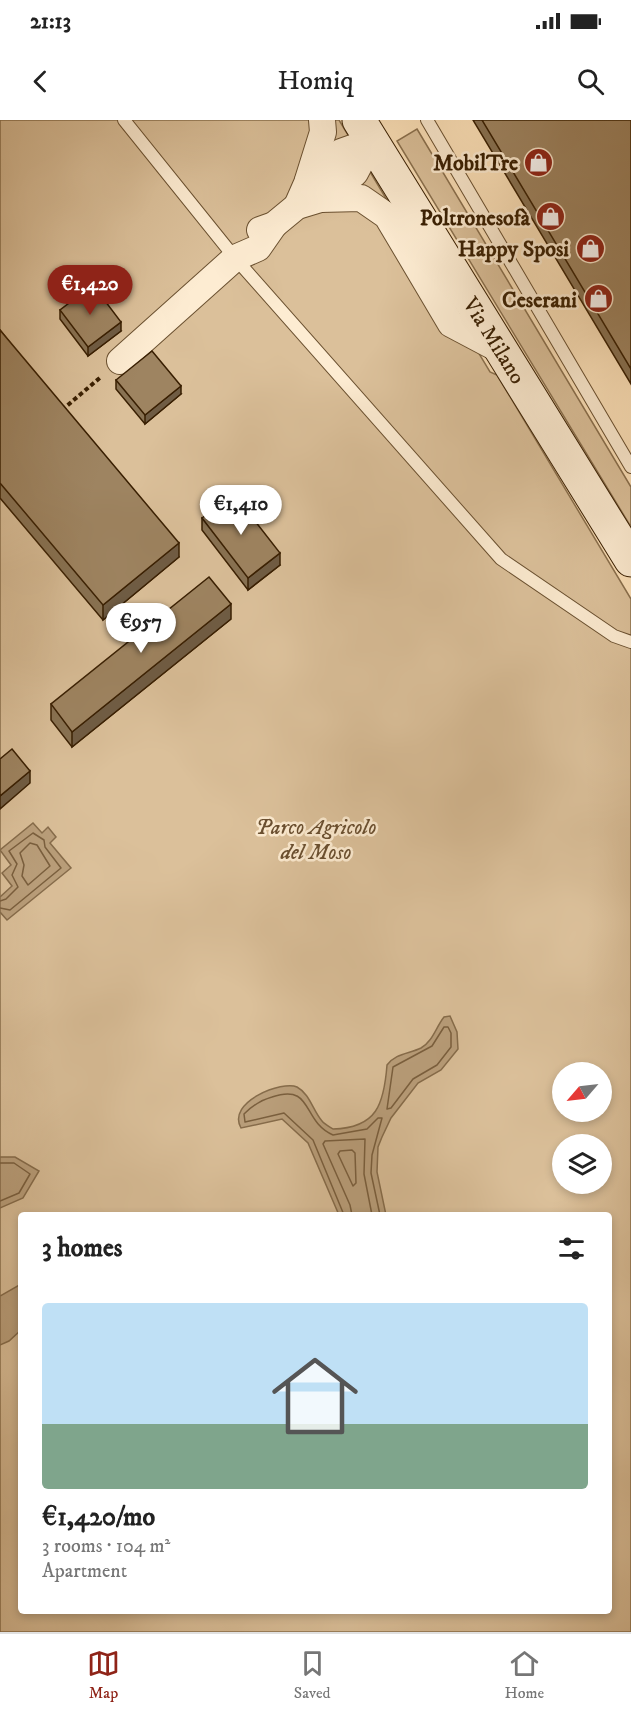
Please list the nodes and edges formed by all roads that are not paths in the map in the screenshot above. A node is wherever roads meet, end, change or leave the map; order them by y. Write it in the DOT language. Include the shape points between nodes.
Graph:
graph roads {
  1 [pos="124,120"];
  2 [pos="322,120"];
  3 [pos="428,120"];
  4 [pos="366,131"];
  5 [pos="308,195"];
  6 [pos="235,258"];
  7 [pos="502,351"];
  8 [pos="120,361"];
  9 [pos="631,467"];
  10 [pos="631,560"];
  11 [pos="631,642"];
  1 -- 6 [label="lane"];
  2 -- 5 [label="street" via="323,132"];
  3 -- 9 [label="lane"];
  4 -- 5 [label="street" via="355,173"];
  4 -- 7 [label="main road, Via Milano"];
  5 -- 6 [label="street" via="274,225 246,236"];
  5 -- 7 [label="street" via="361,198 387,216 451,324"];
  6 -- 8 [label="street"];
  6 -- 11 [label="lane" via="501,559 614,636"];
  7 -- 10 [label="main road, Via Milano"];
}
